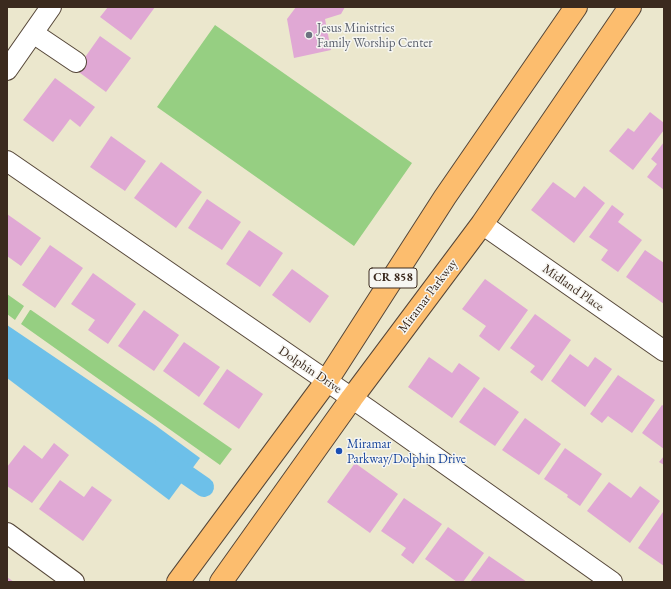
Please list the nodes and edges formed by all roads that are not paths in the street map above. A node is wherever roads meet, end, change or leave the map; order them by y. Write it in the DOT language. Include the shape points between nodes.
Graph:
graph roads {
  1 [pos="51,7"];
  2 [pos="576,7"];
  3 [pos="630,7"];
  4 [pos="33,33"];
  5 [pos="76,62"];
  6 [pos="7,70"];
  7 [pos="7,161"];
  8 [pos="482,224"];
  9 [pos="664,351"];
  10 [pos="326,382"];
  11 [pos="352,398"];
  12 [pos="7,533"];
  13 [pos="74,582"];
  14 [pos="178,582"];
  15 [pos="221,582"];
  16 [pos="612,582"];
  1 -- 4 [label="street"];
  2 -- 10 [label="main road, CR 858" via="446,196"];
  3 -- 8 [label="main road, Miramar Parkway / CR 858"];
  4 -- 5 [label="street"];
  4 -- 6 [label="street"];
  7 -- 10 [label="street, Dolphin Drive"];
  8 -- 9 [label="street, Midland Place"];
  8 -- 11 [label="main road, Miramar Parkway / CR 858"];
  10 -- 11 [label="street, Dolphin Drive"];
  10 -- 14 [label="main road, CR 858"];
  11 -- 15 [label="main road, Miramar Parkway / CR 858"];
  11 -- 16 [label="street, Dolphin Drive"];
  12 -- 13 [label="street"];
}
